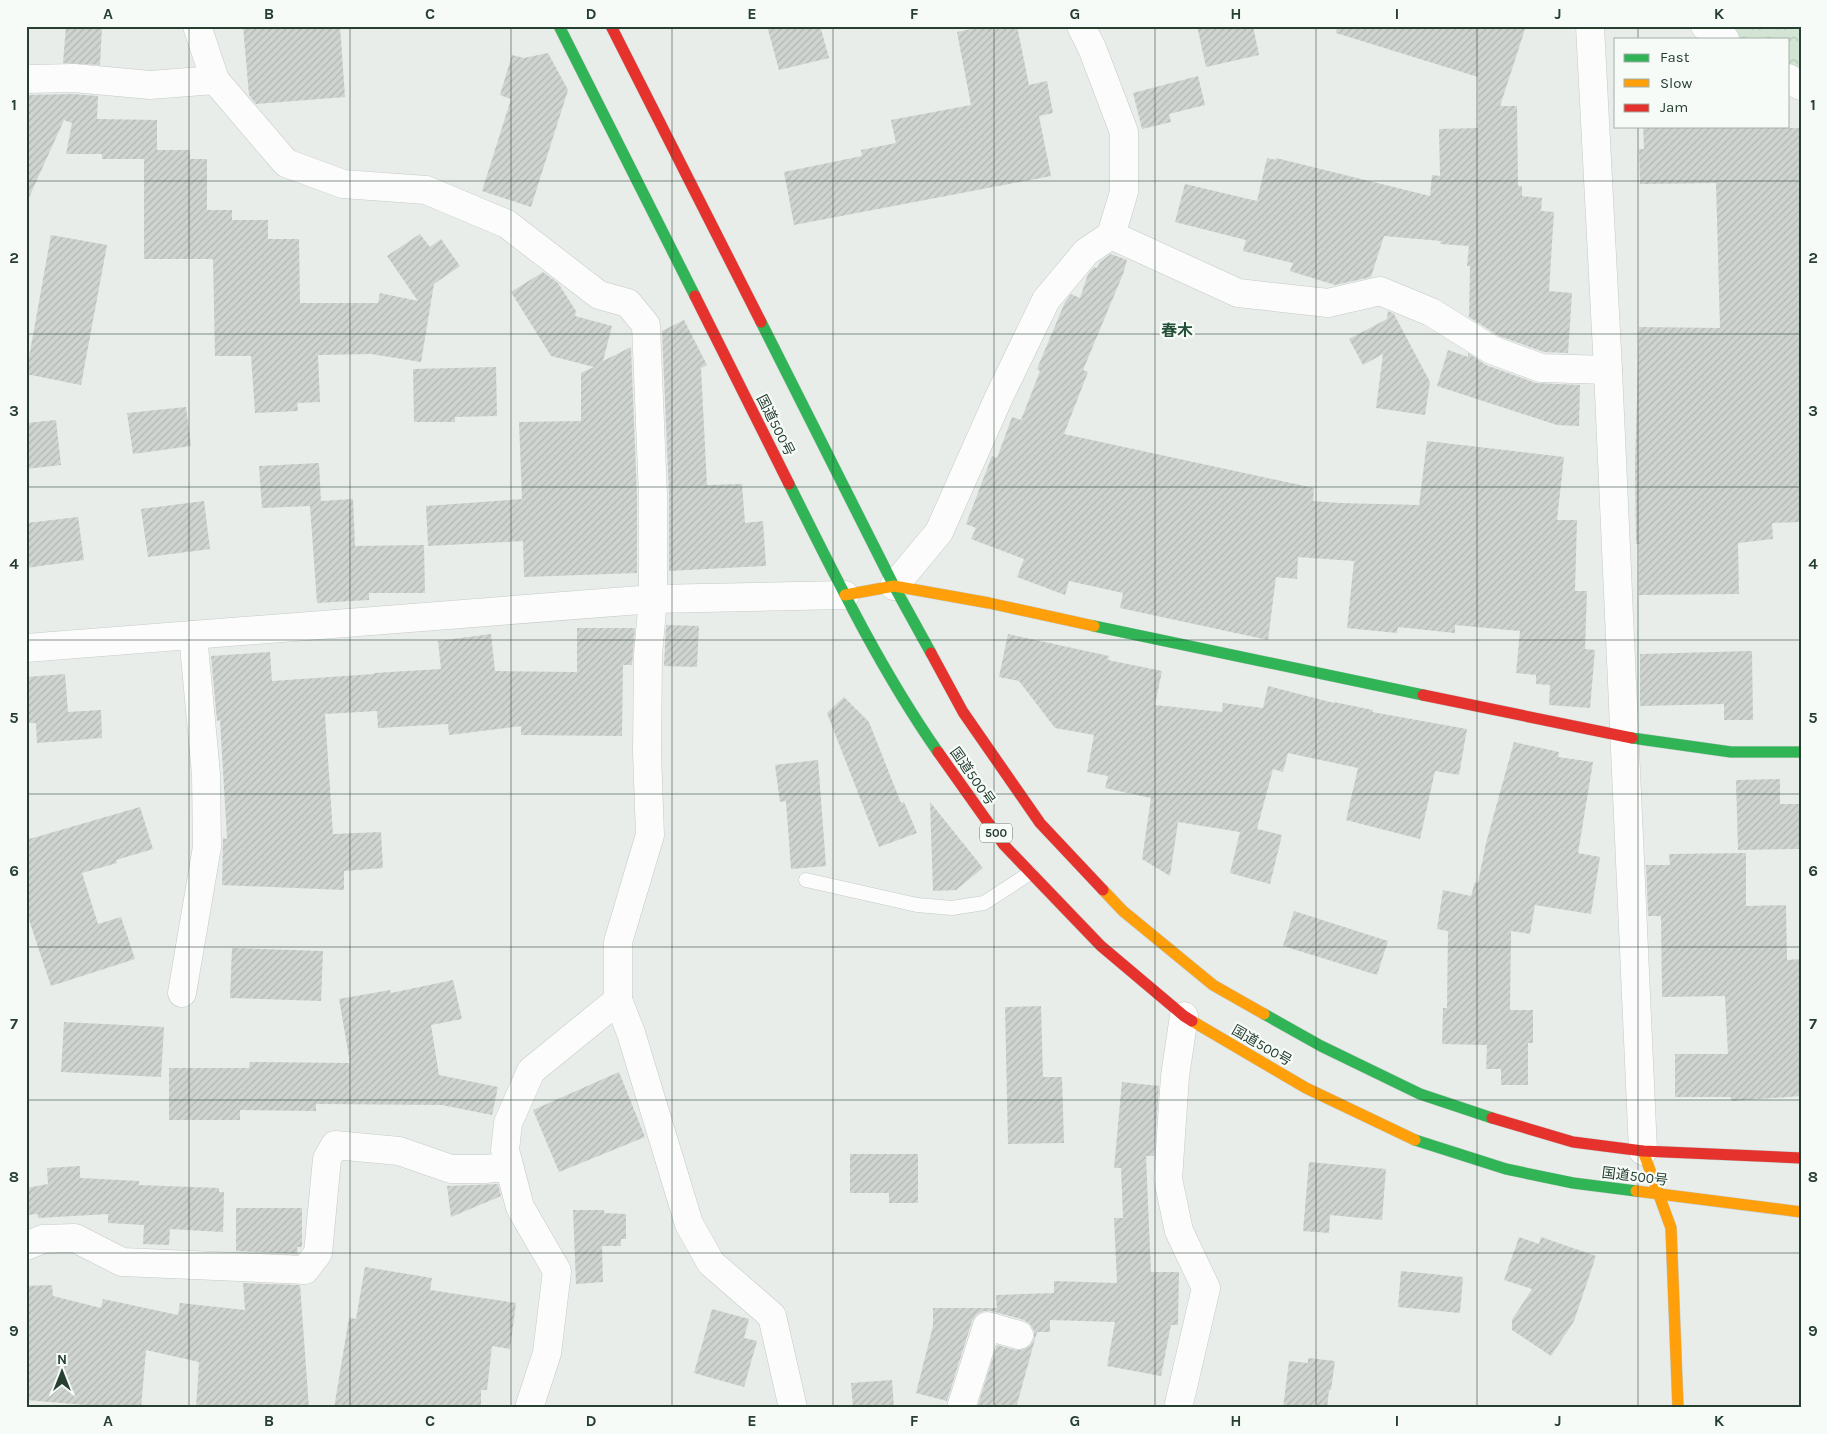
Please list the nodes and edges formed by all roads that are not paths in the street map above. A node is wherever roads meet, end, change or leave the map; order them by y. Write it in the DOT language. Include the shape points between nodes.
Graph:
graph roads {
  1 [pos="197,26"];
  2 [pos="559,26"];
  3 [pos="611,26"];
  4 [pos="1081,26"];
  5 [pos="1590,26"];
  6 [pos="1705,26"];
  7 [pos="1723,38"];
  8 [pos="26,79"];
  9 [pos="1790,79"];
  10 [pos="215,80"];
  11 [pos="1801,86"];
  12 [pos="1111,236"];
  13 [pos="1608,370"];
  14 [pos="894,586"];
  15 [pos="844,595"];
  16 [pos="653,599"];
  17 [pos="193,635"];
  18 [pos="26,648"];
  19 [pos="1624,737"];
  20 [pos="1801,752"];
  21 [pos="1030,873"];
  22 [pos="806,880"];
  23 [pos="182,993"];
  24 [pos="618,1000"];
  25 [pos="1184,1016"];
  26 [pos="1642,1151"];
  27 [pos="1801,1158"];
  28 [pos="509,1167"];
  29 [pos="1659,1194"];
  30 [pos="1801,1212"];
  31 [pos="26,1246"];
  32 [pos="1019,1335"];
  33 [pos="529,1408"];
  34 [pos="793,1408"];
  35 [pos="960,1408"];
  36 [pos="1178,1408"];
  37 [pos="1678,1408"];
  1 -- 10 [label="street"];
  2 -- 15 [label="main road, 国道500号 / 500"];
  3 -- 14 [label="main road, 国道500号"];
  4 -- 12 [label="street" via="1124,132 1124,192"];
  5 -- 13 [label="street"];
  6 -- 7 [label="street"];
  8 -- 10 [label="street" via="74,78 150,85"];
  9 -- 11 [label="street"];
  10 -- 16 [label="street" via="286,163 344,184 426,190 507,224 599,295 628,303 646,325 653,496"];
  12 -- 13 [label="street" via="1238,293 1328,303 1380,291 1431,312 1492,350 1540,368"];
  12 -- 14 [label="street" via="1086,252 1046,300 939,532"];
  13 -- 19 [label="street"];
  14 -- 15 [label="main road"];
  14 -- 19 [label="main road" via="989,603"];
  14 -- 26 [label="main road, 国道500号" via="963,712 1040,822 1124,911 1213,985 1321,1046 1420,1094 1573,1142"];
  15 -- 16 [label="street"];
  15 -- 21 [label="main road, 国道500号 / 500" via="918,723 1004,845"];
  16 -- 17 [label="street"];
  16 -- 24 [label="street" via="648,654 650,835 618,942"];
  17 -- 18 [label="street"];
  17 -- 23 [label="street" via="206,774 207,847"];
  19 -- 20 [label="main road" via="1731,752"];
  19 -- 26 [label="street"];
  21 -- 22 [label="lane" via="984,903 952,908 917,905"];
  21 -- 25 [label="main road, 国道500号 / 500" via="1101,946"];
  24 -- 28 [label="street" via="531,1071 508,1123 505,1150"];
  24 -- 34 [label="street" via="689,1224 711,1263 772,1316"];
  25 -- 29 [label="main road, 国道500号 / 500" via="1306,1088 1412,1139 1506,1169 1573,1183"];
  25 -- 36 [label="street" via="1175,1076 1168,1178 1180,1231 1206,1288"];
  26 -- 27 [label="main road, 国道500号"];
  26 -- 29 [label="main road"];
  28 -- 31 [label="street" via="451,1169 398,1151 335,1145 327,1159 318,1252 305,1270 122,1262 75,1238 43,1239"];
  28 -- 33 [label="street" via="520,1207 556,1271 546,1352"];
  29 -- 30 [label="main road, 国道500号 / 500"];
  29 -- 37 [label="main road" via="1671,1228"];
  32 -- 35 [label="street" via="987,1326"];
}
